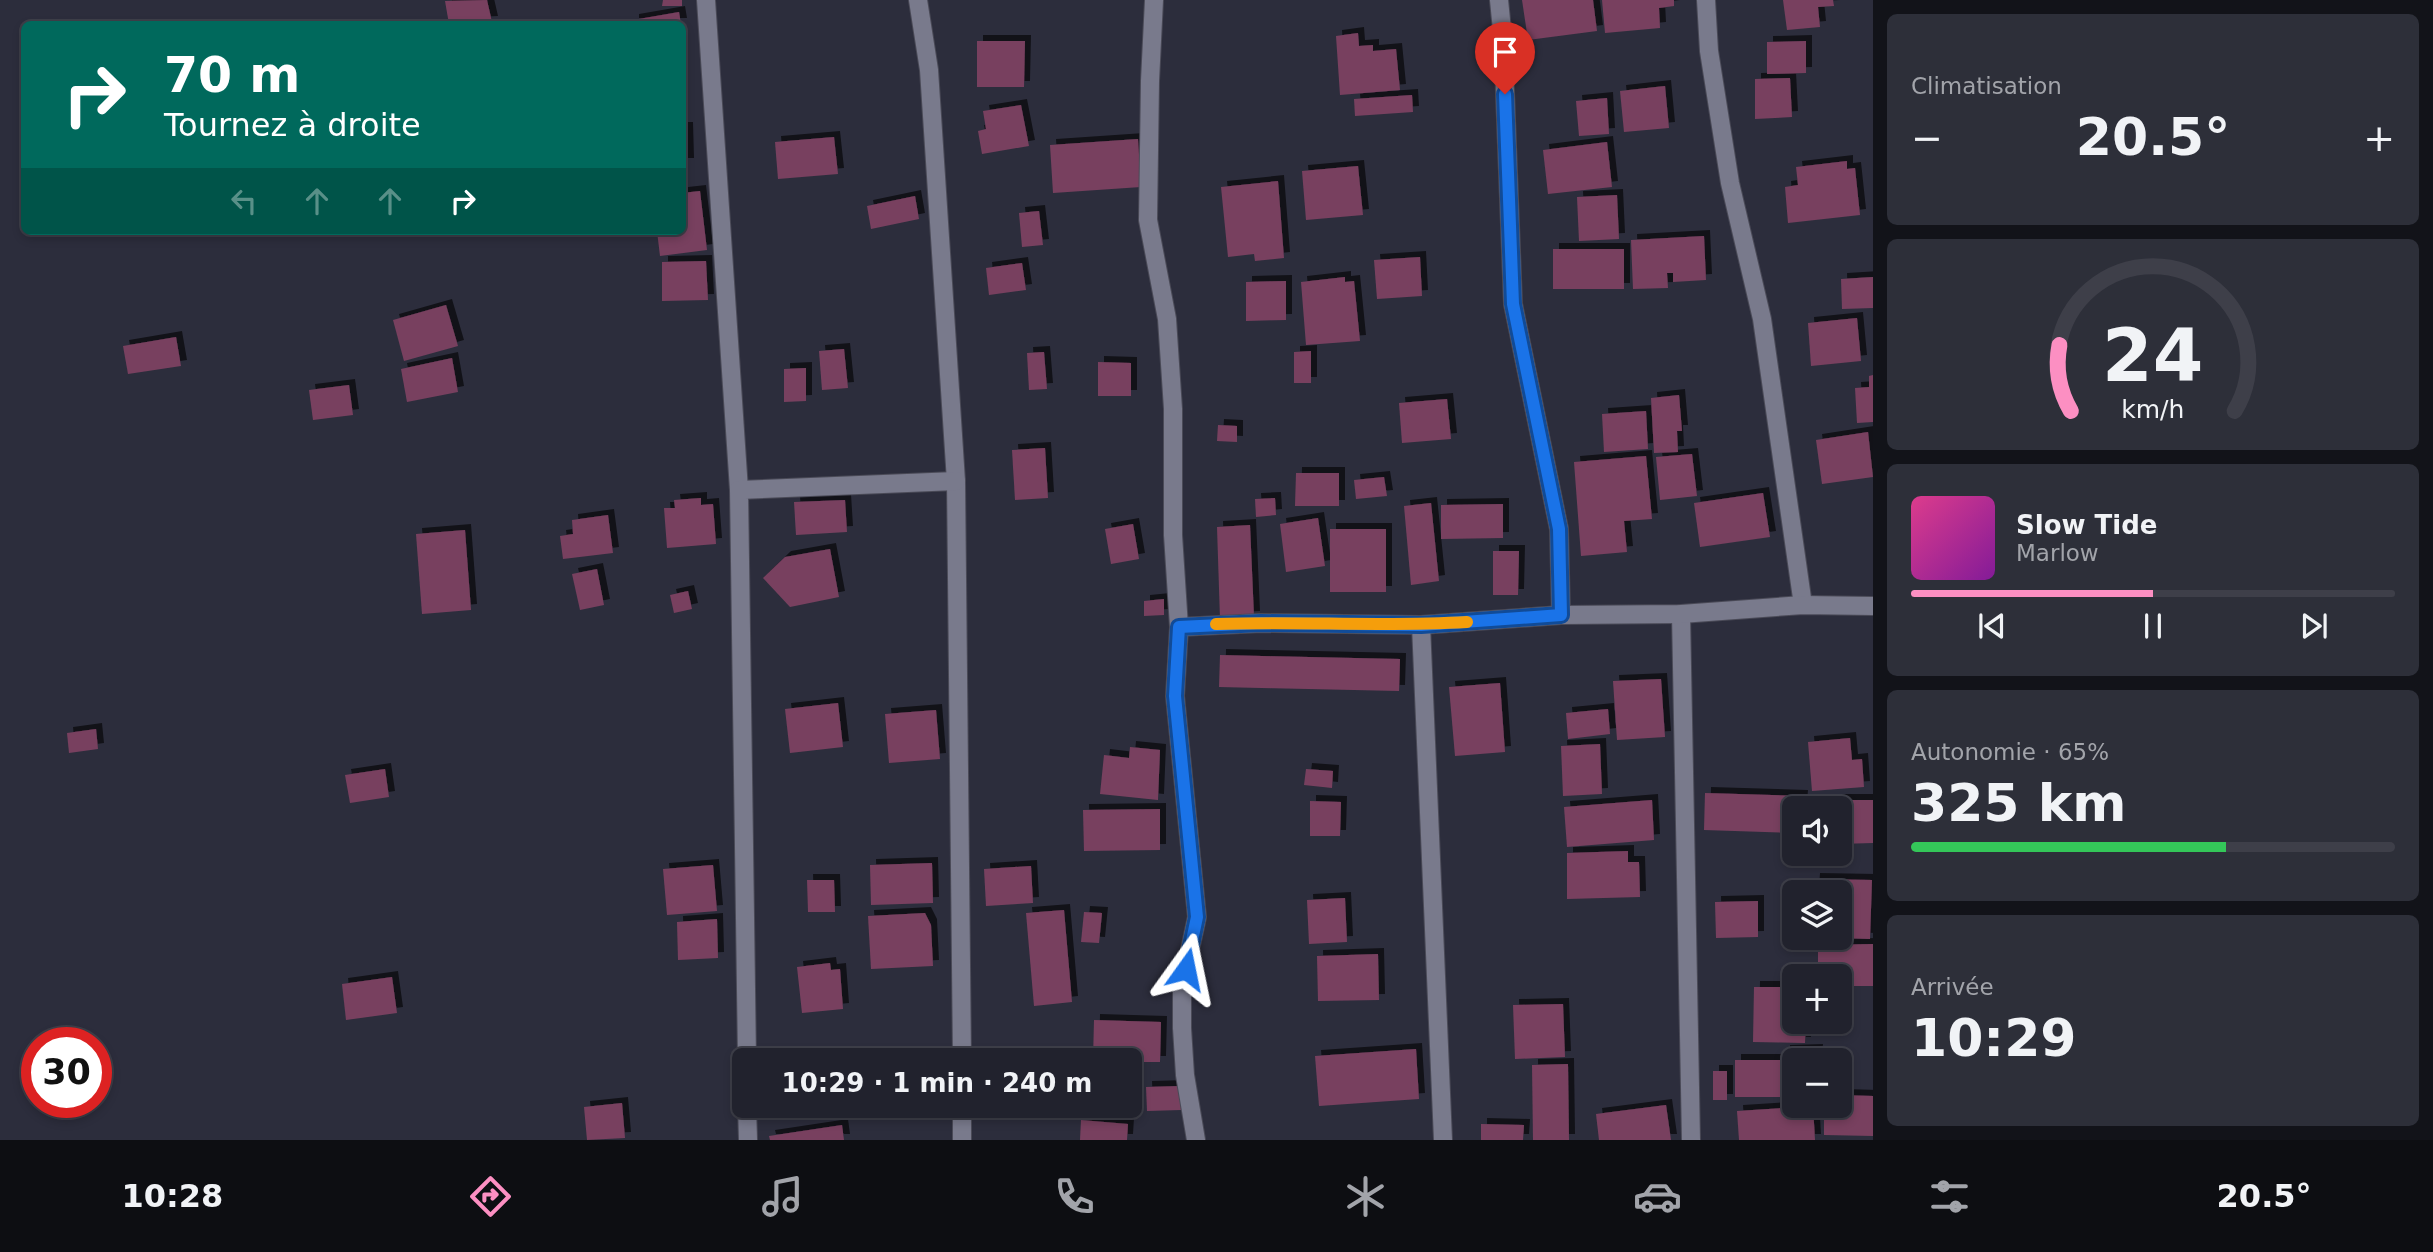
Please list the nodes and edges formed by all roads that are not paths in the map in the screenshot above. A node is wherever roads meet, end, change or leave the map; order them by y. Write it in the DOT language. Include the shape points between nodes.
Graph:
graph roads {
  1 [pos="706,0"];
  2 [pos="918,0"];
  3 [pos="1154,0"];
  4 [pos="1499,0"];
  5 [pos="1706,0"];
  6 [pos="956,481"];
  7 [pos="738,490"];
  8 [pos="1804,606"];
  9 [pos="1873,606"];
  10 [pos="1681,614"];
  11 [pos="1561,615"];
  12 [pos="1421,625"];
  13 [pos="1179,627"];
  14 [pos="747,1048"];
  15 [pos="962,1048"];
  16 [pos="747,1118"];
  17 [pos="962,1118"];
  18 [pos="748,1140"];
  19 [pos="962,1140"];
  20 [pos="1196,1140"];
  21 [pos="1443,1140"];
  22 [pos="1691,1140"];
  1 -- 7 [label="street"];
  2 -- 6 [label="street" via="929,70"];
  3 -- 13 [label="street" via="1149,220 1167,319"];
  4 -- 11 [label="street" via="1513,304 1559,529"];
  5 -- 8 [label="street" via="1709,51 1730,183 1762,319"];
  6 -- 7 [label="street"];
  6 -- 15 [label="street"];
  7 -- 14 [label="street"];
  8 -- 9 [label="street"];
  8 -- 10 [label="street"];
  10 -- 11 [label="street"];
  10 -- 22 [label="street"];
  11 -- 12 [label="street"];
  12 -- 13 [label="street"];
  12 -- 21 [label="street"];
  13 -- 20 [label="street" via="1175,696 1197,917 1182,987 1182,1028"];
  16 -- 18 [label="street"];
  17 -- 19 [label="street"];
}
